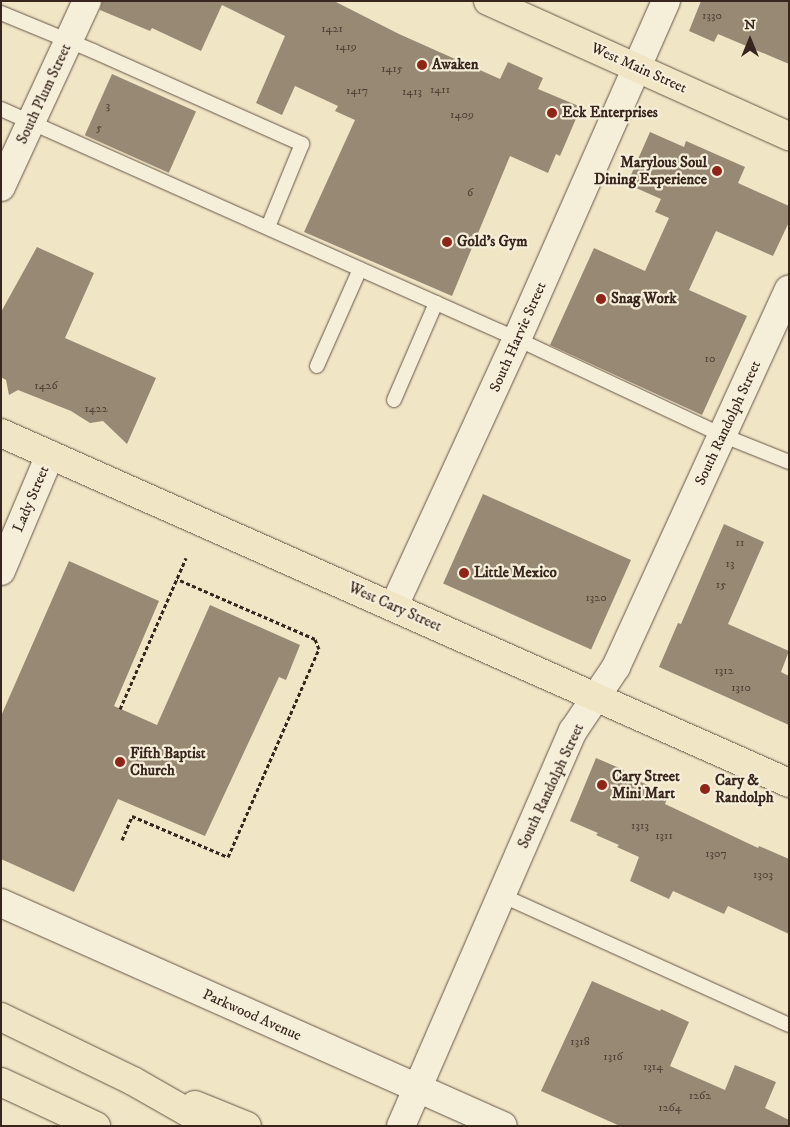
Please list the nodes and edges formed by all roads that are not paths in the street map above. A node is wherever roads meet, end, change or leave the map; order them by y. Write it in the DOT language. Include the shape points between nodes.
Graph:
graph roads {
  1 [pos="87,1"];
  2 [pos="488,1"];
  3 [pos="666,1"];
  4 [pos="1,13"];
  5 [pos="69,41"];
  6 [pos="638,68"];
  7 [pos="1,109"];
  8 [pos="30,122"];
  9 [pos="789,136"];
  10 [pos="1,187"];
  11 [pos="268,228"];
  12 [pos="360,269"];
  13 [pos="789,290"];
  14 [pos="436,303"];
  15 [pos="517,339"];
  16 [pos="317,366"];
  17 [pos="394,400"];
  18 [pos="1,433"];
  19 [pos="722,435"];
  20 [pos="50,455"];
  21 [pos="789,462"];
  22 [pos="1,571"];
  23 [pos="394,606"];
  24 [pos="596,698"];
  25 [pos="789,783"];
  26 [pos="501,895"];
  27 [pos="1,903"];
  28 [pos="1,1017"];
  29 [pos="789,1025"];
  30 [pos="133,1081"];
  31 [pos="1,1082"];
  32 [pos="417,1087"];
  33 [pos="96,1126"];
  34 [pos="212,1126"];
  35 [pos="247,1126"];
  36 [pos="401,1126"];
  37 [pos="503,1126"];
  1 -- 5 [label="street, South Plum Street"];
  2 -- 6 [label="main road, West Main Street"];
  3 -- 6 [label="street, South Harvie Street"];
  4 -- 5 [label="lane"];
  5 -- 8 [label="street, South Plum Street"];
  5 -- 11 [label="lane" via="302,144"];
  6 -- 9 [label="main road, West Main Street"];
  6 -- 15 [label="street, South Harvie Street"];
  7 -- 8 [label="lane"];
  8 -- 10 [label="street, South Plum Street"];
  8 -- 11 [label="lane"];
  11 -- 12 [label="lane"];
  12 -- 14 [label="lane"];
  12 -- 16 [label="lane"];
  13 -- 19 [label="street, South Randolph Street"];
  14 -- 15 [label="lane"];
  14 -- 17 [label="lane"];
  15 -- 19 [label="lane"];
  15 -- 23 [label="street, South Harvie Street"];
  18 -- 20 [label="main road, West Cary Street"];
  19 -- 21 [label="lane"];
  19 -- 24 [label="street, South Randolph Street" via="616,667"];
  20 -- 22 [label="street, Lady Street"];
  20 -- 23 [label="main road, West Cary Street"];
  23 -- 24 [label="main road, West Cary Street"];
  24 -- 25 [label="main road, West Cary Street"];
  24 -- 26 [label="street, South Randolph Street" via="574,731"];
  26 -- 29 [label="lane"];
  26 -- 32 [label="street, South Randolph Street"];
  27 -- 32 [label="street, Parkwood Avenue"];
  28 -- 30 [label="main road"];
  30 -- 34 [label="main road"];
  30 -- 35 [label="main road"];
  31 -- 33 [label="main road"];
  32 -- 36 [label="street, South Randolph Street"];
  32 -- 37 [label="street, Parkwood Avenue"];
}
